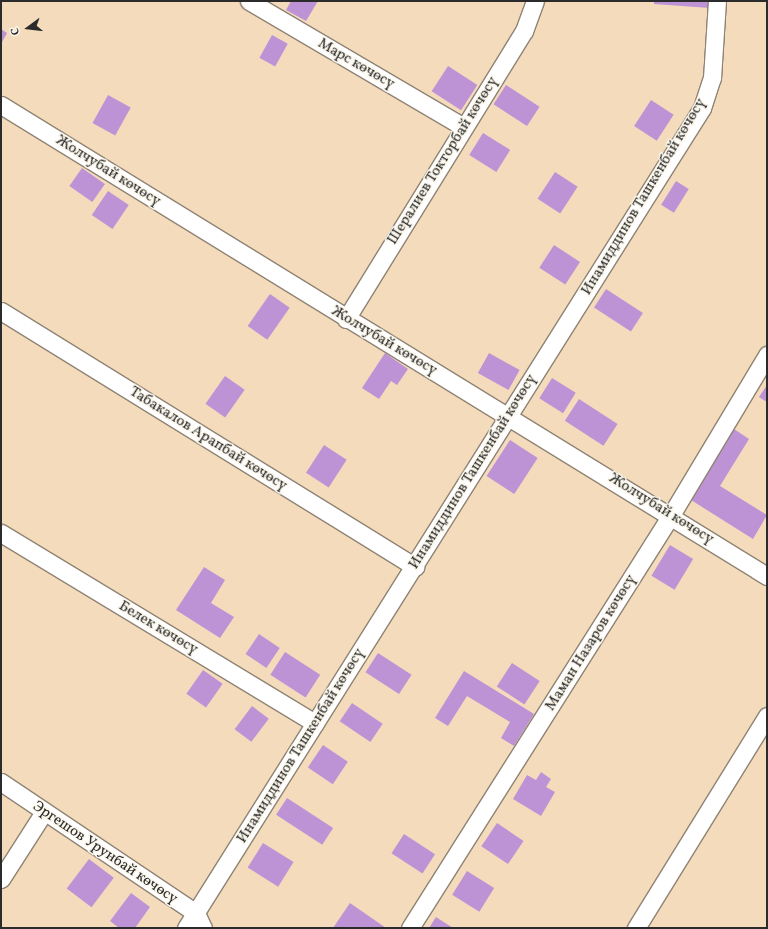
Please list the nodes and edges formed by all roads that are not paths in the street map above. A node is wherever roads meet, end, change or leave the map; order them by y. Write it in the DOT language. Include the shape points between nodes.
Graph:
graph roads {
  1 [pos="249,1"];
  2 [pos="535,1"];
  3 [pos="717,1"];
  4 [pos="1,105"];
  5 [pos="464,127"];
  6 [pos="1,311"];
  7 [pos="346,319"];
  8 [pos="767,355"];
  9 [pos="509,414"];
  10 [pos="671,515"];
  11 [pos="1,533"];
  12 [pos="415,567"];
  13 [pos="767,576"];
  14 [pos="767,716"];
  15 [pos="315,723"];
  16 [pos="1,782"];
  17 [pos="44,812"];
  18 [pos="1,879"];
  19 [pos="200,921"];
  20 [pos="186,928"];
  21 [pos="410,928"];
  22 [pos="636,928"];
  1 -- 5 [label="street, Марс көчөсү"];
  2 -- 5 [label="street, Шералиев Токторбай көчөсү" via="524,31"];
  3 -- 9 [label="street, Инамиддинов Ташкенбай көчөсү" via="712,78 702,108"];
  4 -- 7 [label="street, Жолчубай көчөсү"];
  5 -- 7 [label="street, Шералиев Токторбай көчөсү"];
  6 -- 12 [label="street, Табакалов Арапбай көчөсү"];
  7 -- 9 [label="street, Жолчубай көчөсү"];
  8 -- 10 [label="street, Маман Назаров көчөсү"];
  9 -- 10 [label="street, Жолчубай көчөсү"];
  9 -- 12 [label="street, Инамиддинов Ташкенбай көчөсү"];
  10 -- 13 [label="street, Жолчубай көчөсү"];
  10 -- 21 [label="street, Маман Назаров көчөсү"];
  11 -- 15 [label="street, Белек көчөсү"];
  12 -- 15 [label="street, Инамиддинов Ташкенбай көчөсү"];
  14 -- 22 [label="street"];
  15 -- 19 [label="street, Инамиддинов Ташкенбай көчөсү"];
  16 -- 17 [label="street, Эргешов Урунбай көчөсү"];
  17 -- 18 [label="street"];
  17 -- 19 [label="street, Эргешов Урунбай көчөсү"];
  19 -- 20 [label="street, Инамиддинов Ташкенбай көчөсү"];
}
